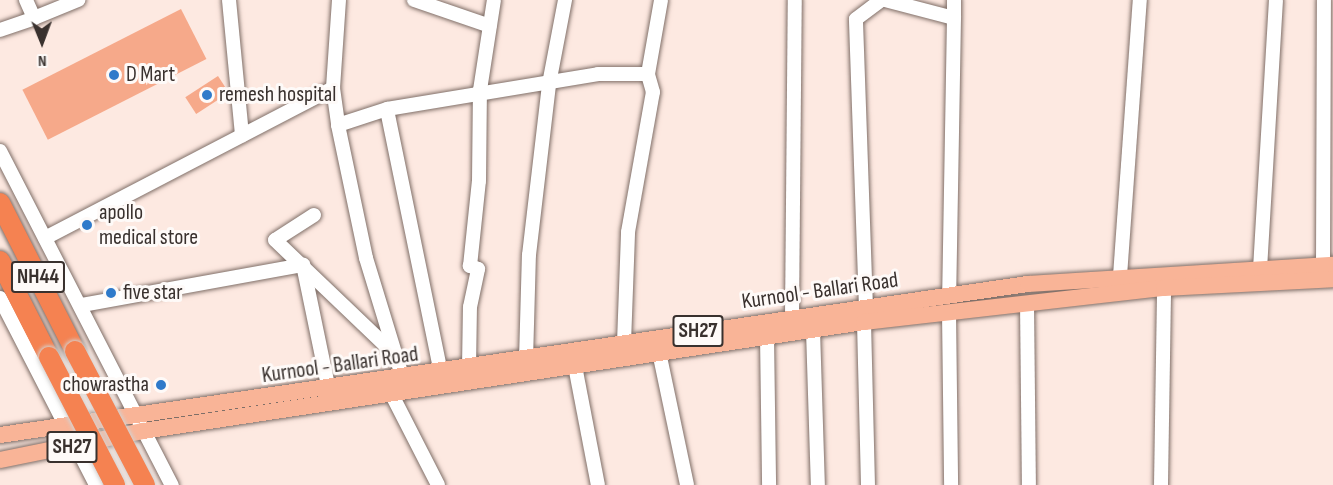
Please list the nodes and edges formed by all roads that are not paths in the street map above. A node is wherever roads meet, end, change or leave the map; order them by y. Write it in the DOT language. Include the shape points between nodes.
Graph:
graph roads {
  1 [pos="26,0"];
  2 [pos="78,0"];
  3 [pos="229,0"];
  4 [pos="339,0"];
  5 [pos="414,0"];
  6 [pos="565,0"];
  7 [pos="661,0"];
  8 [pos="795,0"];
  9 [pos="883,0"];
  10 [pos="954,0"];
  11 [pos="1140,0"];
  12 [pos="1276,0"];
  13 [pos="1324,0"];
  14 [pos="496,1"];
  15 [pos="34,18"];
  16 [pos="954,18"];
  17 [pos="490,26"];
  18 [pos="0,30"];
  19 [pos="648,74"];
  20 [pos="549,84"];
  21 [pos="333,88"];
  22 [pos="480,90"];
  23 [pos="387,109"];
  24 [pos="338,125"];
  25 [pos="242,135"];
  26 [pos="0,151"];
  27 [pos="0,202"];
  28 [pos="314,215"];
  29 [pos="45,238"];
  30 [pos="0,261"];
  31 [pos="303,265"];
  32 [pos="1260,269"];
  33 [pos="1330,270"];
  34 [pos="1120,276"];
  35 [pos="1164,288"];
  36 [pos="0,298"];
  37 [pos="1027,303"];
  38 [pos="949,304"];
  39 [pos="82,305"];
  40 [pos="865,315"];
  41 [pos="792,316"];
  42 [pos="813,330"];
  43 [pos="767,336"];
  44 [pos="624,343"];
  45 [pos="659,352"];
  46 [pos="394,354"];
  47 [pos="526,360"];
  48 [pos="575,366"];
  49 [pos="469,368"];
  50 [pos="441,373"];
  51 [pos="403,379"];
  52 [pos="329,390"];
  53 [pos="392,395"];
  54 [pos="134,416"];
  55 [pos="67,427"];
  56 [pos="143,431"];
  57 [pos="0,435"];
  58 [pos="77,446"];
  59 [pos="0,460"];
  60 [pos="96,485"];
  61 [pos="115,485"];
  62 [pos="145,485"];
  63 [pos="172,485"];
  64 [pos="438,485"];
  65 [pos="598,485"];
  66 [pos="687,485"];
  67 [pos="769,485"];
  68 [pos="818,485"];
  69 [pos="868,485"];
  70 [pos="951,485"];
  71 [pos="1029,485"];
  72 [pos="1161,485"];
  1 -- 15 [label="street"];
  2 -- 15 [label="street"];
  3 -- 25 [label="street"];
  4 -- 21 [label="street"];
  5 -- 17 [label="street"];
  6 -- 20 [label="street"];
  7 -- 19 [label="street"];
  8 -- 41 [label="street"];
  9 -- 16 [label="street"];
  9 -- 40 [label="street" via="856,19"];
  10 -- 16 [label="street"];
  11 -- 34 [label="street"];
  12 -- 32 [label="street"];
  13 -- 33 [label="street"];
  14 -- 17 [label="street"];
  15 -- 18 [label="street"];
  16 -- 38 [label="street"];
  17 -- 22 [label="street"];
  19 -- 20 [label="street" via="598,74"];
  19 -- 44 [label="street" via="653,92 628,232"];
  20 -- 22 [label="street"];
  20 -- 47 [label="street" via="529,255"];
  21 -- 24 [label="street"];
  21 -- 25 [label="street"];
  22 -- 23 [label="street"];
  22 -- 49 [label="street" via="479,181 470,266 478,269 470,307"];
  23 -- 24 [label="street"];
  23 -- 50 [label="street"];
  24 -- 46 [label="street" via="366,258"];
  25 -- 29 [label="street"];
  26 -- 29 [label="street"];
  27 -- 62 [label="highway, NH44, bridge"];
  28 -- 31 [label="street" via="276,240"];
  29 -- 39 [label="street"];
  30 -- 61 [label="highway, NH44, bridge"];
  31 -- 39 [label="street"];
  31 -- 46 [label="street"];
  31 -- 52 [label="street"];
  32 -- 33 [label="main road, Kurnool - Ballari Road / SH27"];
  32 -- 34 [label="main road, Kurnool - Ballari Road / SH27"];
  33 -- 35 [label="main road, Kurnool - Ballari Road / SH27"];
  34 -- 38 [label="main road, Kurnool - Ballari Road / SH27"];
  35 -- 37 [label="main road, Kurnool - Ballari Road / SH27"];
  35 -- 72 [label="street"];
  36 -- 55 [label="street"];
  37 -- 38 [label="main road, Kurnool - Ballari Road / SH27"];
  37 -- 71 [label="street"];
  38 -- 40 [label="main road, Kurnool - Ballari Road / SH27"];
  38 -- 70 [label="street"];
  39 -- 54 [label="street"];
  40 -- 41 [label="main road, Kurnool - Ballari Road / SH27"];
  40 -- 42 [label="main road, Kurnool - Ballari Road / SH27"];
  40 -- 69 [label="street"];
  41 -- 44 [label="main road, Kurnool - Ballari Road / SH27"];
  42 -- 43 [label="main road, Kurnool - Ballari Road / SH27"];
  42 -- 68 [label="street"];
  43 -- 45 [label="main road, Kurnool - Ballari Road / SH27"];
  43 -- 67 [label="street"];
  44 -- 47 [label="main road, Kurnool - Ballari Road / SH27"];
  45 -- 48 [label="main road, Kurnool - Ballari Road / SH27"];
  45 -- 66 [label="street"];
  46 -- 51 [label="street"];
  47 -- 49 [label="main road, Kurnool - Ballari Road / SH27"];
  48 -- 53 [label="main road, Kurnool - Ballari Road / SH27"];
  48 -- 65 [label="street"];
  49 -- 50 [label="main road, Kurnool - Ballari Road / SH27"];
  50 -- 51 [label="main road, Kurnool - Ballari Road / SH27"];
  51 -- 52 [label="main road, Kurnool - Ballari Road / SH27"];
  52 -- 54 [label="main road, Kurnool - Ballari Road / SH27"];
  53 -- 56 [label="main road, Kurnool - Ballari Road / SH27"];
  53 -- 64 [label="street"];
  54 -- 55 [label="main road, Kurnool - Ballari Road / SH27"];
  54 -- 56 [label="street"];
  55 -- 57 [label="main road, SH27"];
  55 -- 58 [label="street"];
  56 -- 58 [label="main road, SH27"];
  56 -- 63 [label="street"];
  58 -- 59 [label="main road, SH27"];
  58 -- 60 [label="street"];
}
